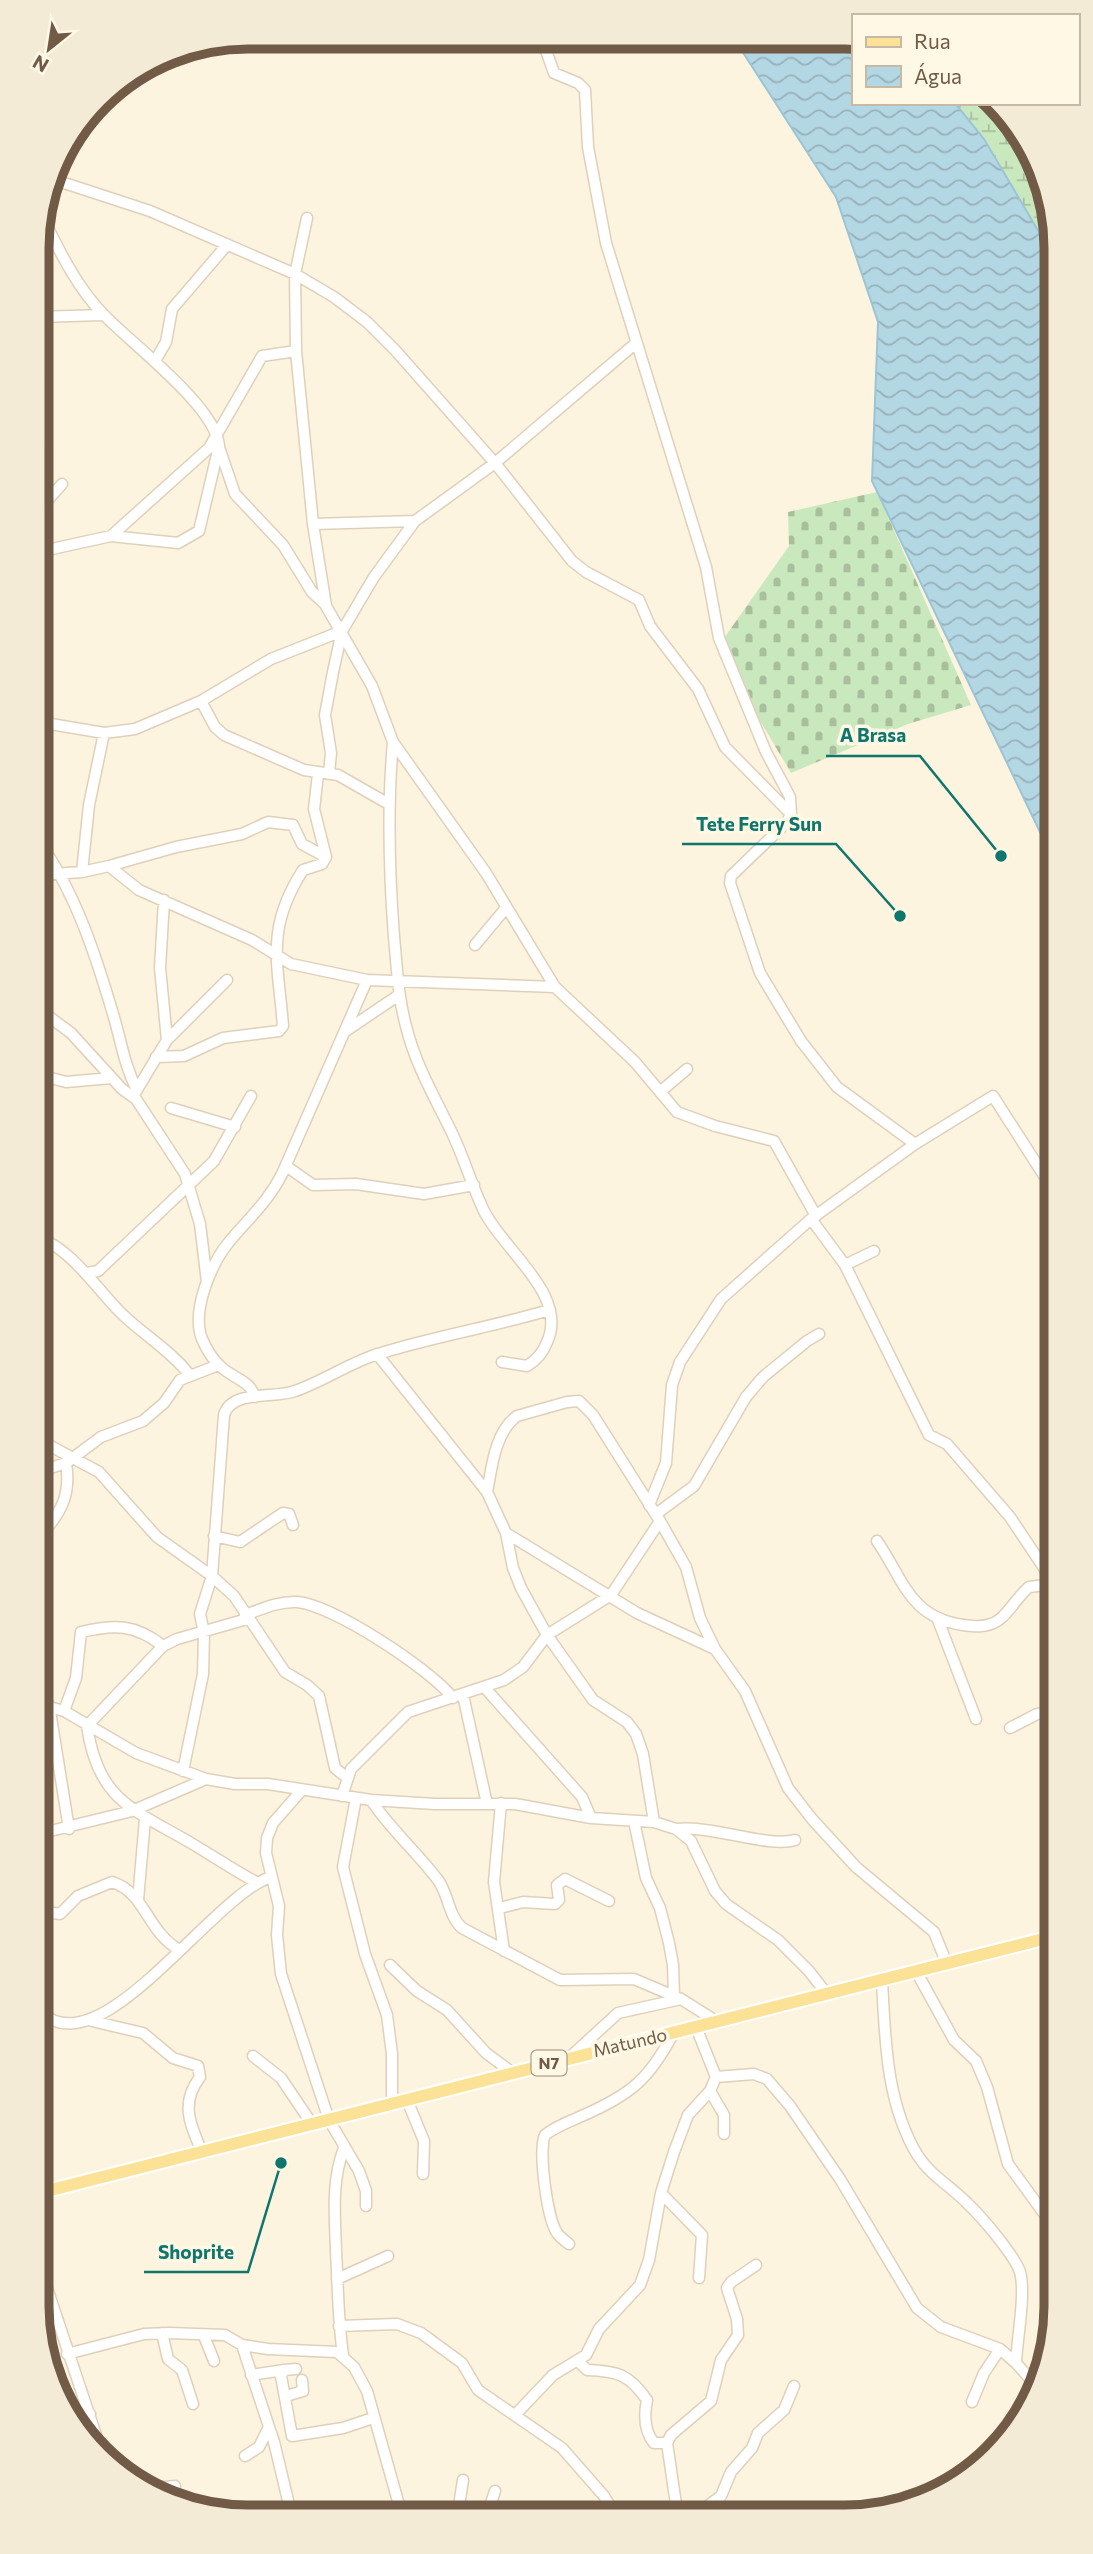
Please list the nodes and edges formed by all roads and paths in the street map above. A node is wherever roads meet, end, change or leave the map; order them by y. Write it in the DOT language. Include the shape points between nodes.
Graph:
graph roads {
  1 [pos="546,49"];
  2 [pos="61,182"];
  3 [pos="307,218"];
  4 [pos="50,231"];
  5 [pos="226,246"];
  6 [pos="295,274"];
  7 [pos="103,315"];
  8 [pos="49,317"];
  9 [pos="636,343"];
  10 [pos="296,351"];
  11 [pos="155,360"];
  12 [pos="219,441"];
  13 [pos="495,463"];
  14 [pos="62,484"];
  15 [pos="49,499"];
  16 [pos="415,521"];
  17 [pos="313,524"];
  18 [pos="111,536"];
  19 [pos="49,550"];
  20 [pos="326,606"];
  21 [pos="342,631"];
  22 [pos="201,701"];
  23 [pos="49,724"];
  24 [pos="104,733"];
  25 [pos="393,741"];
  26 [pos="323,774"];
  27 [pos="387,803"];
  28 [pos="791,814"];
  29 [pos="326,857"];
  30 [pos="49,858"];
  31 [pos="109,866"];
  32 [pos="82,872"];
  33 [pos="59,873"];
  34 [pos="49,874"];
  35 [pos="164,900"];
  36 [pos="506,908"];
  37 [pos="475,945"];
  38 [pos="275,956"];
  39 [pos="227,980"];
  40 [pos="367,980"];
  41 [pos="398,980"];
  42 [pos="555,987"];
  43 [pos="399,995"];
  44 [pos="49,1017"];
  45 [pos="346,1031"];
  46 [pos="167,1040"];
  47 [pos="156,1057"];
  48 [pos="687,1069"];
  49 [pos="49,1077"];
  50 [pos="111,1078"];
  51 [pos="660,1092"];
  52 [pos="135,1093"];
  53 [pos="251,1096"];
  54 [pos="171,1108"];
  55 [pos="235,1127"];
  56 [pos="915,1144"];
  57 [pos="286,1166"];
  58 [pos="1044,1176"];
  59 [pos="190,1185"];
  60 [pos="474,1185"];
  61 [pos="813,1217"];
  62 [pos="49,1244"];
  63 [pos="54,1247"];
  64 [pos="49,1249"];
  65 [pos="874,1251"];
  66 [pos="845,1265"];
  67 [pos="87,1273"];
  68 [pos="207,1283"];
  69 [pos="549,1310"];
  70 [pos="819,1335"];
  71 [pos="377,1354"];
  72 [pos="502,1362"];
  73 [pos="218,1365"];
  74 [pos="189,1374"];
  75 [pos="256,1397"];
  76 [pos="49,1446"];
  77 [pos="70,1460"];
  78 [pos="49,1468"];
  79 [pos="487,1492"];
  80 [pos="649,1505"];
  81 [pos="658,1518"];
  82 [pos="49,1525"];
  83 [pos="293,1525"];
  84 [pos="506,1534"];
  85 [pos="214,1536"];
  86 [pos="877,1541"];
  87 [pos="1044,1568"];
  88 [pos="212,1576"];
  89 [pos="1044,1585"];
  90 [pos="611,1595"];
  91 [pos="246,1617"];
  92 [pos="938,1620"];
  93 [pos="204,1633"];
  94 [pos="547,1635"];
  95 [pos="163,1646"];
  96 [pos="715,1649"];
  97 [pos="485,1688"];
  98 [pos="463,1695"];
  99 [pos="453,1698"];
  100 [pos="49,1706"];
  101 [pos="64,1711"];
  102 [pos="1044,1712"];
  103 [pos="976,1719"];
  104 [pos="49,1726"];
  105 [pos="87,1726"];
  106 [pos="1010,1728"];
  107 [pos="183,1771"];
  108 [pos="346,1777"];
  109 [pos="206,1779"];
  110 [pos="302,1791"];
  111 [pos="342,1796"];
  112 [pos="356,1798"];
  113 [pos="371,1800"];
  114 [pos="501,1803"];
  115 [pos="487,1804"];
  116 [pos="132,1811"];
  117 [pos="591,1818"];
  118 [pos="145,1819"];
  119 [pos="634,1821"];
  120 [pos="654,1822"];
  121 [pos="69,1829"];
  122 [pos="677,1829"];
  123 [pos="49,1832"];
  124 [pos="795,1840"];
  125 [pos="271,1877"];
  126 [pos="256,1882"];
  127 [pos="138,1900"];
  128 [pos="609,1901"];
  129 [pos="500,1908"];
  130 [pos="49,1912"];
  131 [pos="1044,1939"];
  132 [pos="178,1950"];
  133 [pos="504,1951"];
  134 [pos="947,1964"];
  135 [pos="390,1965"];
  136 [pos="916,1971"];
  137 [pos="882,1980"];
  138 [pos="826,1993"];
  139 [pos="677,1998"];
  140 [pos="49,2018"];
  141 [pos="91,2021"];
  142 [pos="716,2021"];
  143 [pos="696,2026"];
  144 [pos="674,2032"];
  145 [pos="253,2056"];
  146 [pos="570,2057"];
  147 [pos="513,2073"];
  148 [pos="716,2077"];
  149 [pos="709,2091"];
  150 [pos="407,2100"];
  151 [pos="392,2104"];
  152 [pos="329,2120"];
  153 [pos="312,2124"];
  154 [pos="724,2134"];
  155 [pos="344,2148"];
  156 [pos="202,2152"];
  157 [pos="423,2174"];
  158 [pos="49,2190"];
  159 [pos="661,2193"];
  160 [pos="366,2206"];
  161 [pos="1044,2214"];
  162 [pos="569,2244"];
  163 [pos="388,2256"];
  164 [pos="756,2265"];
  165 [pos="699,2278"];
  166 [pos="337,2279"];
  167 [pos="49,2296"];
  168 [pos="339,2326"];
  169 [pos="162,2333"];
  170 [pos="204,2336"];
  171 [pos="243,2345"];
  172 [pos="1000,2349"];
  173 [pos="67,2354"];
  174 [pos="343,2355"];
  175 [pos="214,2361"];
  176 [pos="579,2362"];
  177 [pos="1016,2363"];
  178 [pos="296,2369"];
  179 [pos="284,2370"];
  180 [pos="251,2375"];
  181 [pos="1030,2379"];
  182 [pos="302,2380"];
  183 [pos="794,2386"];
  184 [pos="286,2396"];
  185 [pos="972,2402"];
  186 [pos="193,2404"];
  187 [pos="90,2414"];
  188 [pos="515,2415"];
  189 [pos="83,2416"];
  190 [pos="373,2418"];
  191 [pos="268,2428"];
  192 [pos="96,2435"];
  193 [pos="667,2443"];
  194 [pos="245,2456"];
  195 [pos="463,2480"];
  196 [pos="175,2486"];
  197 [pos="167,2487"];
  198 [pos="495,2491"];
  199 [pos="289,2505"];
  200 [pos="399,2505"];
  201 [pos="459,2505"];
  202 [pos="490,2505"];
  203 [pos="609,2505"];
  204 [pos="676,2505"];
  205 [pos="709,2505"];
  1 -- 9 [label="street" via="554,73 585,90 587,147 606,243"];
  2 -- 5 [label="street" via="150,211"];
  3 -- 6 [label="street"];
  4 -- 7 [label="street"];
  5 -- 6 [label="street"];
  5 -- 11 [label="street" via="172,309 166,342"];
  6 -- 10 [label="street"];
  6 -- 13 [label="street" via="367,321"];
  7 -- 8 [label="street"];
  7 -- 11 [label="street"];
  9 -- 13 [label="street"];
  9 -- 28 [label="street" via="706,567 719,638 789,797"];
  10 -- 12 [label="street" via="262,356"];
  10 -- 17 [label="street"];
  11 -- 12 [label="street" via="207,418"];
  12 -- 18 [label="street"];
  12 -- 18 [label="street" via="202,525 194,536 178,543"];
  12 -- 20 [label="street" via="235,494 283,545"];
  13 -- 16 [label="street"];
  13 -- 28 [label="street" via="572,561 639,600 650,626 698,689 725,747"];
  14 -- 15 [label="street"];
  16 -- 17 [label="street"];
  16 -- 21 [label="street"];
  17 -- 20 [label="street"];
  18 -- 19 [label="street"];
  20 -- 21 [label="street"];
  21 -- 22 [label="street" via="271,659"];
  21 -- 25 [label="street" via="372,686"];
  21 -- 26 [label="street" via="325,715 331,753"];
  22 -- 24 [label="street" via="135,729"];
  22 -- 26 [label="street" via="224,735"];
  23 -- 24 [label="street"];
  24 -- 32 [label="street" via="89,805"];
  25 -- 27 [label="street"];
  25 -- 36 [label="street"];
  26 -- 27 [label="street"];
  26 -- 29 [label="street" via="314,809"];
  27 -- 41 [label="street"];
  28 -- 56 [label="street" via="731,876 760,973 828,1079"];
  29 -- 31 [label="street" via="302,844 293,825 268,822 242,834"];
  29 -- 38 [label="street" via="299,877 278,924"];
  30 -- 33 [label="street"];
  31 -- 32 [label="street"];
  31 -- 35 [label="street" via="139,890"];
  32 -- 33 [label="street"];
  33 -- 34 [label="street"];
  33 -- 52 [label="street" via="95,958"];
  35 -- 38 [label="street" via="252,940"];
  35 -- 46 [label="street" via="160,968"];
  36 -- 37 [label="street"];
  36 -- 42 [label="street"];
  38 -- 40 [label="street" via="291,964"];
  38 -- 47 [label="street" via="282,1030 223,1038 184,1056"];
  39 -- 46 [label="street"];
  40 -- 41 [label="street"];
  40 -- 45 [label="street"];
  41 -- 42 [label="street"];
  41 -- 43 [label="street"];
  42 -- 51 [label="street" via="635,1062"];
  43 -- 45 [label="street"];
  43 -- 60 [label="street" via="428,1088"];
  44 -- 50 [label="street" via="71,1033"];
  45 -- 57 [label="street"];
  46 -- 47 [label="street"];
  47 -- 52 [label="street"];
  48 -- 51 [label="street"];
  49 -- 50 [label="street" via="66,1082"];
  50 -- 52 [label="street"];
  51 -- 61 [label="street" via="682,1115 774,1141"];
  52 -- 59 [label="street"];
  53 -- 55 [label="street"];
  54 -- 55 [label="street"];
  55 -- 59 [label="street" via="214,1161"];
  56 -- 58 [label="street" via="993,1096"];
  56 -- 61 [label="street"];
  57 -- 60 [label="street" via="308,1184 318,1186 356,1184 424,1194"];
  57 -- 68 [label="street" via="269,1198 224,1249"];
  59 -- 67 [label="street" via="98,1271"];
  59 -- 68 [label="street"];
  60 -- 69 [label="street" via="493,1226 529,1269"];
  61 -- 66 [label="street"];
  61 -- 80 [label="street" via="721,1299 692,1340 672,1385 666,1463"];
  62 -- 63 [label="street"];
  63 -- 64 [label="street"];
  63 -- 67 [label="street"];
  65 -- 66 [label="street"];
  66 -- 87 [label="street" via="929,1435 947,1444 1010,1517"];
  67 -- 74 [label="street" via="120,1313"];
  68 -- 73 [label="street" via="201,1335"];
  69 -- 71 [label="street"];
  69 -- 72 [label="street" via="553,1330 538,1358 527,1366"];
  70 -- 81 [label="street" via="763,1377 746,1397 694,1486"];
  71 -- 75 [label="street" via="297,1391"];
  71 -- 79 [label="street"];
  73 -- 74 [label="street"];
  73 -- 75 [label="street" via="250,1386"];
  74 -- 77 [label="street" via="143,1421 101,1437"];
  75 -- 85 [label="street" via="234,1401 223,1415"];
  76 -- 77 [label="street"];
  77 -- 78 [label="street"];
  77 -- 82 [label="street" via="68,1493"];
  77 -- 88 [label="street" via="99,1472 157,1537"];
  79 -- 80 [label="street" via="495,1454 510,1421 575,1400 593,1415"];
  79 -- 84 [label="street"];
  80 -- 81 [label="street"];
  81 -- 90 [label="street"];
  81 -- 96 [label="street" via="686,1567 700,1618"];
  83 -- 85 [label="street" via="289,1514 283,1513 240,1542"];
  84 -- 90 [label="street"];
  84 -- 94 [label="street" via="517,1578"];
  85 -- 88 [label="street"];
  86 -- 92 [label="street" via="915,1600"];
  88 -- 91 [label="street"];
  88 -- 93 [label="street" via="201,1614"];
  89 -- 92 [label="street" via="1029,1587 989,1625"];
  90 -- 94 [label="street"];
  90 -- 96 [label="street" via="637,1613"];
  91 -- 93 [label="street"];
  91 -- 99 [label="street" via="285,1603 310,1606 393,1648 432,1675"];
  91 -- 108 [label="street" via="285,1672 319,1696 335,1768"];
  92 -- 103 [label="street"];
  93 -- 95 [label="street"];
  93 -- 107 [label="street" via="203,1674"];
  94 -- 97 [label="street" via="517,1673"];
  94 -- 120 [label="street" via="593,1700 627,1722 636,1734"];
  95 -- 101 [label="street" via="148,1634 127,1627 81,1632 76,1678"];
  95 -- 105 [label="street"];
  96 -- 134 [label="street" via="745,1691 788,1788 856,1867 934,1931"];
  97 -- 98 [label="street"];
  97 -- 117 [label="street" via="582,1797"];
  98 -- 99 [label="street"];
  98 -- 115 [label="street"];
  99 -- 108 [label="street" via="408,1713"];
  100 -- 101 [label="street"];
  101 -- 105 [label="street"];
  102 -- 106 [label="street"];
  104 -- 121 [label="street"];
  105 -- 107 [label="street" via="136,1753"];
  105 -- 116 [label="street" via="90,1752 105,1784"];
  107 -- 109 [label="street"];
  108 -- 111 [label="street"];
  109 -- 110 [label="street"];
  109 -- 116 [label="street"];
  110 -- 111 [label="street"];
  110 -- 125 [label="street" via="273,1823 267,1838"];
  111 -- 112 [label="street"];
  112 -- 113 [label="street"];
  112 -- 151 [label="street" via="343,1867 365,1954 387,2015"];
  113 -- 115 [label="street"];
  113 -- 133 [label="street" via="437,1879 456,1923"];
  114 -- 115 [label="street"];
  114 -- 117 [label="street"];
  114 -- 129 [label="street" via="494,1882"];
  116 -- 118 [label="street"];
  116 -- 121 [label="street"];
  117 -- 119 [label="street"];
  118 -- 126 [label="street"];
  118 -- 127 [label="street"];
  119 -- 120 [label="street"];
  119 -- 139 [label="street" via="645,1875 669,1943"];
  120 -- 122 [label="street"];
  121 -- 123 [label="street"];
  122 -- 124 [label="street"];
  122 -- 138 [label="street" via="691,1841 726,1904 778,1940"];
  125 -- 126 [label="street"];
  125 -- 152 [label="street" via="279,1906 282,1975"];
  126 -- 132 [label="street"];
  127 -- 130 [label="street" via="111,1882 78,1896 60,1914"];
  127 -- 132 [label="street" via="158,1935"];
  128 -- 129 [label="street" via="565,1879 557,1885 559,1900 555,1904 523,1902"];
  129 -- 133 [label="street"];
  131 -- 134 [label="main road, Matundo / N7"];
  132 -- 141 [label="street" via="144,1986"];
  133 -- 139 [label="street" via="560,1980 634,1979"];
  134 -- 136 [label="main road, Matundo / N7"];
  135 -- 147 [label="street" via="417,1991 447,2010 486,2053"];
  136 -- 137 [label="main road, Matundo / N7"];
  136 -- 161 [label="street" via="954,2039 976,2062 1008,2164"];
  137 -- 138 [label="main road, Matundo / N7"];
  137 -- 177 [label="street" via="892,2087 917,2154 927,2169 971,2207 1020,2272"];
  138 -- 142 [label="main road, Matundo / N7"];
  139 -- 142 [label="street"];
  139 -- 146 [label="street" via="618,2013"];
  140 -- 141 [label="street" via="55,2022"];
  141 -- 156 [label="street" via="143,2033 173,2058 198,2066 200,2077 187,2104"];
  142 -- 143 [label="main road, Matundo / N7"];
  143 -- 144 [label="main road, Matundo / N7"];
  143 -- 148 [label="street"];
  144 -- 146 [label="main road, Matundo / N7"];
  144 -- 162 [label="street" via="647,2077 614,2101 545,2135 541,2155 550,2207 556,2232"];
  145 -- 153 [label="street" via="281,2078"];
  146 -- 147 [label="main road, Matundo / N7"];
  147 -- 150 [label="main road, Matundo / N7"];
  148 -- 149 [label="street"];
  148 -- 172 [label="street" via="754,2074 767,2079 840,2179 917,2308 940,2327"];
  149 -- 154 [label="street" via="724,2115"];
  149 -- 159 [label="street" via="685,2120"];
  150 -- 151 [label="main road, Matundo / N7"];
  150 -- 157 [label="street" via="424,2141"];
  151 -- 152 [label="main road, Matundo / N7"];
  152 -- 153 [label="main road, Matundo / N7"];
  152 -- 155 [label="street"];
  153 -- 156 [label="main road, Matundo / N7"];
  155 -- 160 [label="street" via="361,2177"];
  155 -- 166 [label="street" via="333,2211"];
  156 -- 158 [label="main road, Matundo / N7"];
  159 -- 165 [label="street" via="702,2235"];
  159 -- 176 [label="street" via="640,2286 599,2329"];
  163 -- 166 [label="street"];
  164 -- 193 [label="street" via="727,2288 738,2335 721,2360 711,2401"];
  166 -- 168 [label="street"];
  167 -- 173 [label="street"];
  168 -- 174 [label="street"];
  168 -- 188 [label="street" via="397,2324 421,2333 462,2363 478,2390"];
  169 -- 170 [label="street"];
  169 -- 173 [label="street"];
  169 -- 186 [label="street" via="168,2359 182,2370"];
  170 -- 171 [label="street" via="225,2335"];
  170 -- 175 [label="street"];
  171 -- 174 [label="street"];
  171 -- 180 [label="street"];
  172 -- 177 [label="street"];
  172 -- 185 [label="street"];
  173 -- 187 [label="street"];
  174 -- 190 [label="street" via="361,2378"];
  176 -- 188 [label="street" via="553,2375"];
  176 -- 193 [label="street" via="587,2370 619,2373 635,2384 646,2400 644,2415 650,2438 654,2443"];
  177 -- 181 [label="street"];
  178 -- 179 [label="street"];
  179 -- 180 [label="street"];
  179 -- 184 [label="street"];
  180 -- 191 [label="street"];
  182 -- 184 [label="street" via="303,2391"];
  183 -- 205 [label="street" via="784,2410 758,2432 721,2496"];
  184 -- 190 [label="street" via="294,2436"];
  187 -- 189 [label="street"];
  187 -- 192 [label="street"];
  188 -- 203 [label="street" via="562,2448"];
  190 -- 200 [label="street"];
  191 -- 194 [label="street" via="259,2447"];
  191 -- 199 [label="street"];
  193 -- 204 [label="street"];
  195 -- 201 [label="street"];
  196 -- 197 [label="street"];
  198 -- 202 [label="street"];
}
